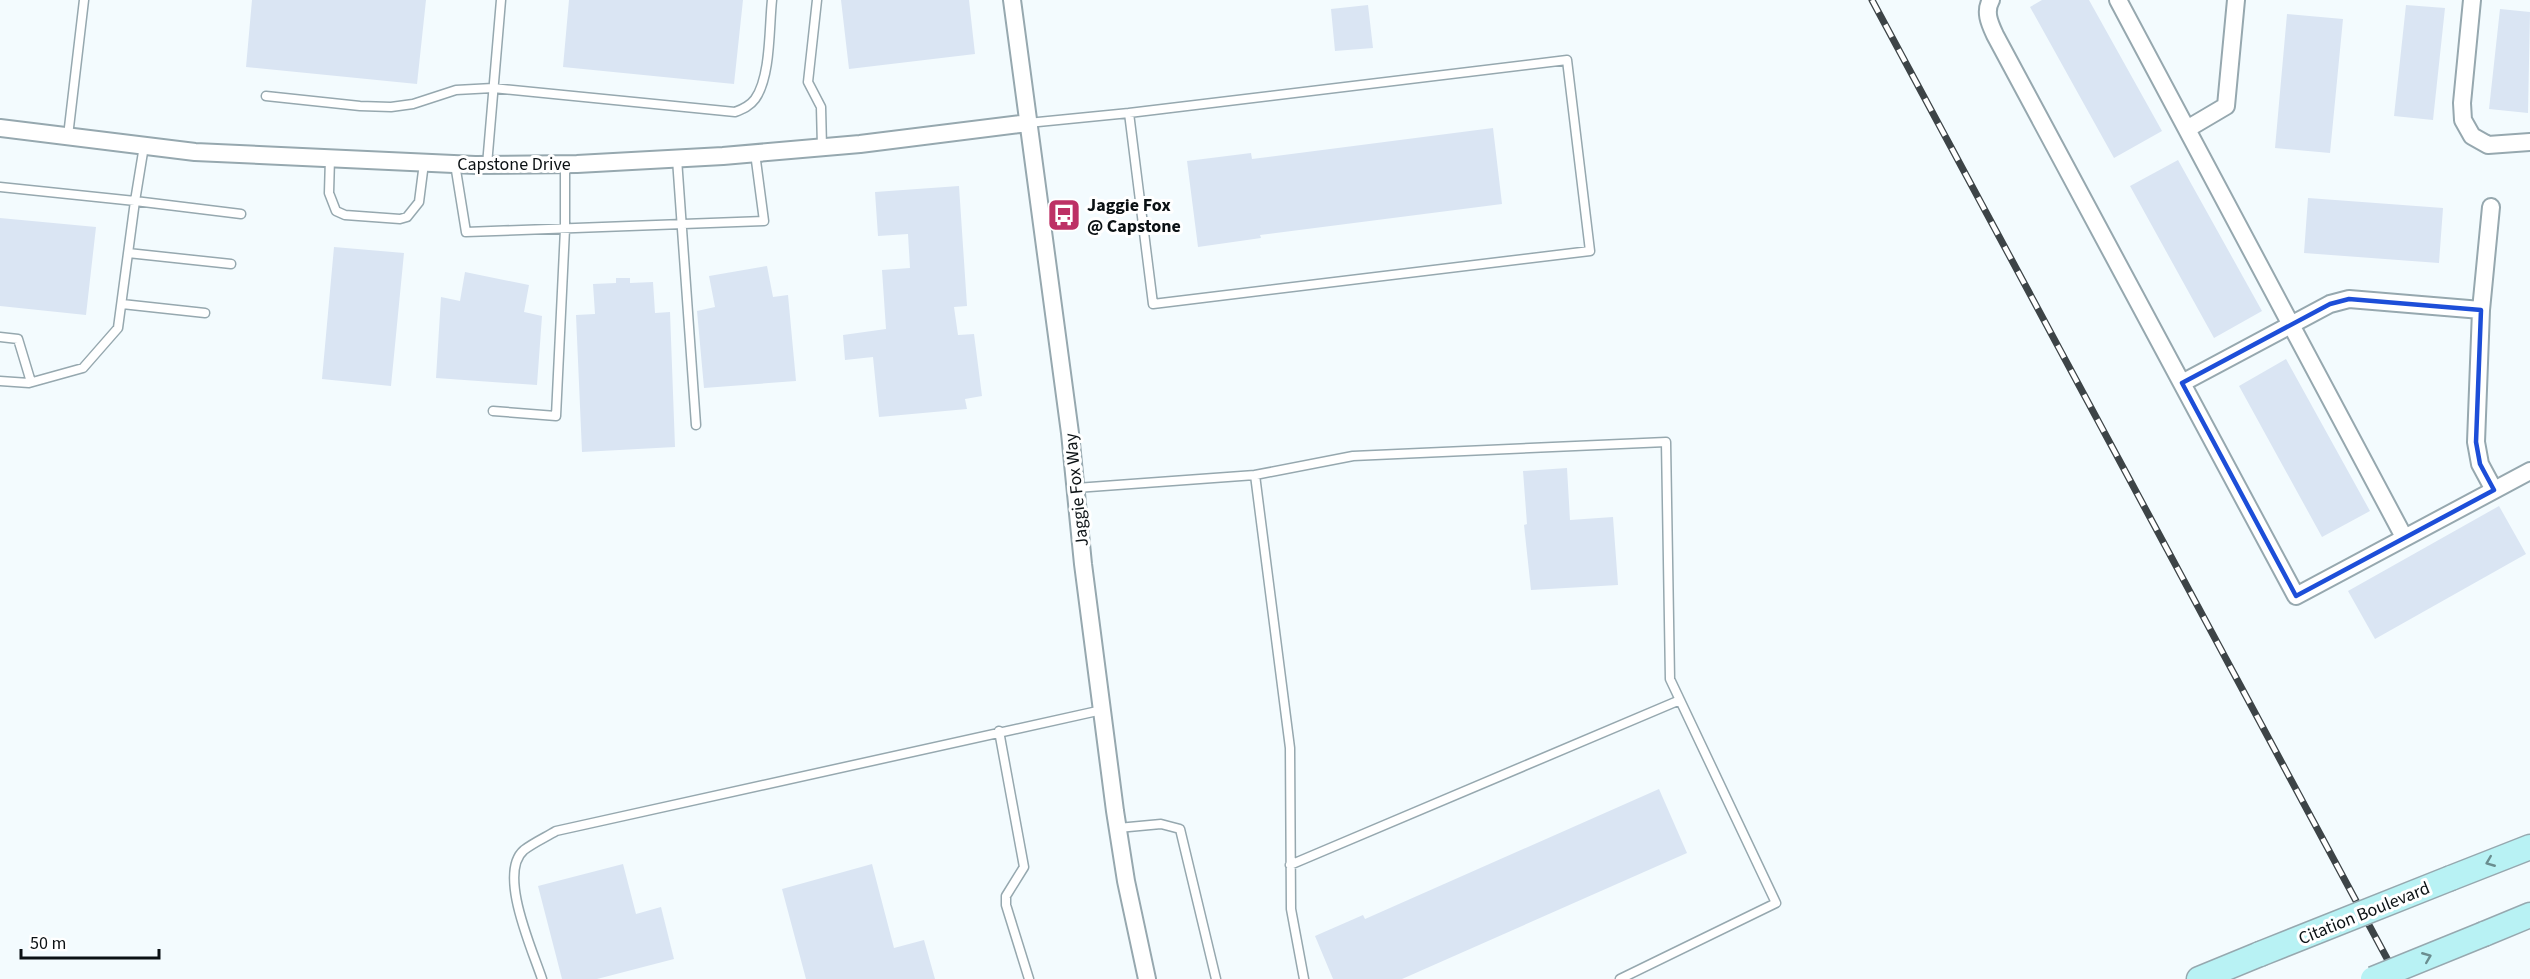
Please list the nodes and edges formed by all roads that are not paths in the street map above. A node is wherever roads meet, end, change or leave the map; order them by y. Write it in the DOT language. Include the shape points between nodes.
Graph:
graph roads {
  1 [pos="84,0"];
  2 [pos="501,0"];
  3 [pos="772,0"];
  4 [pos="817,0"];
  5 [pos="1012,0"];
  6 [pos="1991,0"];
  7 [pos="2118,0"];
  8 [pos="2236,0"];
  9 [pos="2472,0"];
  10 [pos="493,88"];
  11 [pos="266,96"];
  12 [pos="1130,113"];
  13 [pos="1028,123"];
  14 [pos="0,128"];
  15 [pos="2187,129"];
  16 [pos="68,136"];
  17 [pos="2530,142"];
  18 [pos="144,146"];
  19 [pos="822,147"];
  20 [pos="755,153"];
  21 [pos="330,158"];
  22 [pos="677,159"];
  23 [pos="424,163"];
  24 [pos="455,164"];
  25 [pos="565,164"];
  26 [pos="487,165"];
  27 [pos="0,187"];
  28 [pos="135,201"];
  29 [pos="2491,207"];
  30 [pos="241,214"];
  31 [pos="680,224"];
  32 [pos="565,229"];
  33 [pos="128,253"];
  34 [pos="231,264"];
  35 [pos="122,304"];
  36 [pos="2481,310"];
  37 [pos="205,313"];
  38 [pos="2290,325"];
  39 [pos="0,337"];
  40 [pos="0,381"];
  41 [pos="31,382"];
  42 [pos="2182,383"];
  43 [pos="493,411"];
  44 [pos="696,425"];
  45 [pos="2530,471"];
  46 [pos="1255,474"];
  47 [pos="1076,488"];
  48 [pos="2494,490"];
  49 [pos="2404,537"];
  50 [pos="1680,700"];
  51 [pos="1102,710"];
  52 [pos="999,731"];
  53 [pos="1118,828"];
  54 [pos="2530,847"];
  55 [pos="1290,865"];
  56 [pos="2530,915"];
  57 [pos="542,979"];
  58 [pos="1029,979"];
  59 [pos="1147,979"];
  60 [pos="1216,979"];
  61 [pos="1304,979"];
  62 [pos="1620,979"];
  63 [pos="2199,979"];
  64 [pos="2373,979"];
  1 -- 16 [label="lane"];
  2 -- 10 [label="lane"];
  3 -- 10 [label="lane" via="760,89 754,100 735,112"];
  4 -- 19 [label="lane" via="808,82 821,107"];
  5 -- 13 [label="street, Jaggie Fox Way"];
  6 -- 42 [label="street" via="1988,19 1995,35"];
  7 -- 15 [label="street"];
  8 -- 15 [label="street" via="2226,106"];
  9 -- 17 [label="street" via="2463,120 2472,136 2488,145"];
  10 -- 11 [label="lane" via="456,90 390,107"];
  10 -- 26 [label="lane"];
  12 -- 12 [label="lane" via="1153,304 1590,251 1567,60"];
  12 -- 13 [label="lane"];
  13 -- 19 [label="street, Capstone Drive"];
  13 -- 47 [label="street, Jaggie Fox Way"];
  14 -- 16 [label="street, Capstone Drive"];
  15 -- 38 [label="street"];
  16 -- 18 [label="street, Capstone Drive"];
  18 -- 21 [label="street, Capstone Drive"];
  18 -- 28 [label="lane"];
  19 -- 20 [label="street, Capstone Drive"];
  20 -- 22 [label="street, Capstone Drive"];
  20 -- 31 [label="lane" via="764,221"];
  21 -- 23 [label="street, Capstone Drive"];
  21 -- 23 [label="lane" via="329,193 336,211 400,219 407,217 419,202"];
  22 -- 25 [label="street, Capstone Drive"];
  22 -- 31 [label="lane"];
  23 -- 24 [label="street, Capstone Drive"];
  24 -- 26 [label="street, Capstone Drive"];
  24 -- 32 [label="lane" via="466,232"];
  25 -- 26 [label="street, Capstone Drive"];
  25 -- 32 [label="lane"];
  27 -- 28 [label="lane"];
  28 -- 30 [label="lane"];
  28 -- 33 [label="lane"];
  29 -- 36 [label="street"];
  31 -- 32 [label="lane"];
  31 -- 44 [label="lane"];
  32 -- 43 [label="lane" via="556,416"];
  33 -- 34 [label="lane"];
  33 -- 35 [label="lane"];
  35 -- 37 [label="lane"];
  35 -- 41 [label="lane" via="118,328 83,368"];
  36 -- 38 [label="street" via="2349,299 2330,304"];
  36 -- 48 [label="street" via="2476,442 2480,464"];
  38 -- 42 [label="street"];
  38 -- 49 [label="street"];
  39 -- 41 [label="lane" via="18,339"];
  40 -- 41 [label="lane"];
  42 -- 49 [label="street" via="2296,596"];
  45 -- 48 [label="street"];
  46 -- 47 [label="lane"];
  46 -- 50 [label="lane" via="1353,456 1665,442 1670,679"];
  46 -- 55 [label="lane" via="1290,748"];
  47 -- 51 [label="street, Jaggie Fox Way"];
  48 -- 49 [label="street"];
  50 -- 55 [label="lane"];
  50 -- 62 [label="lane" via="1776,903"];
  51 -- 52 [label="lane"];
  51 -- 53 [label="street, Jaggie Fox Way"];
  52 -- 57 [label="lane" via="556,831 522,851 513,873 517,903"];
  52 -- 58 [label="lane" via="1024,867 1006,896 1006,905"];
  53 -- 59 [label="street, Jaggie Fox Way"];
  53 -- 60 [label="lane" via="1161,824 1180,829"];
  54 -- 63 [label="main road, Citation Boulevard, one-way, bridge"];
  55 -- 61 [label="lane" via="1290,909"];
  64 -- 56 [label="main road, one-way, bridge"];
}
